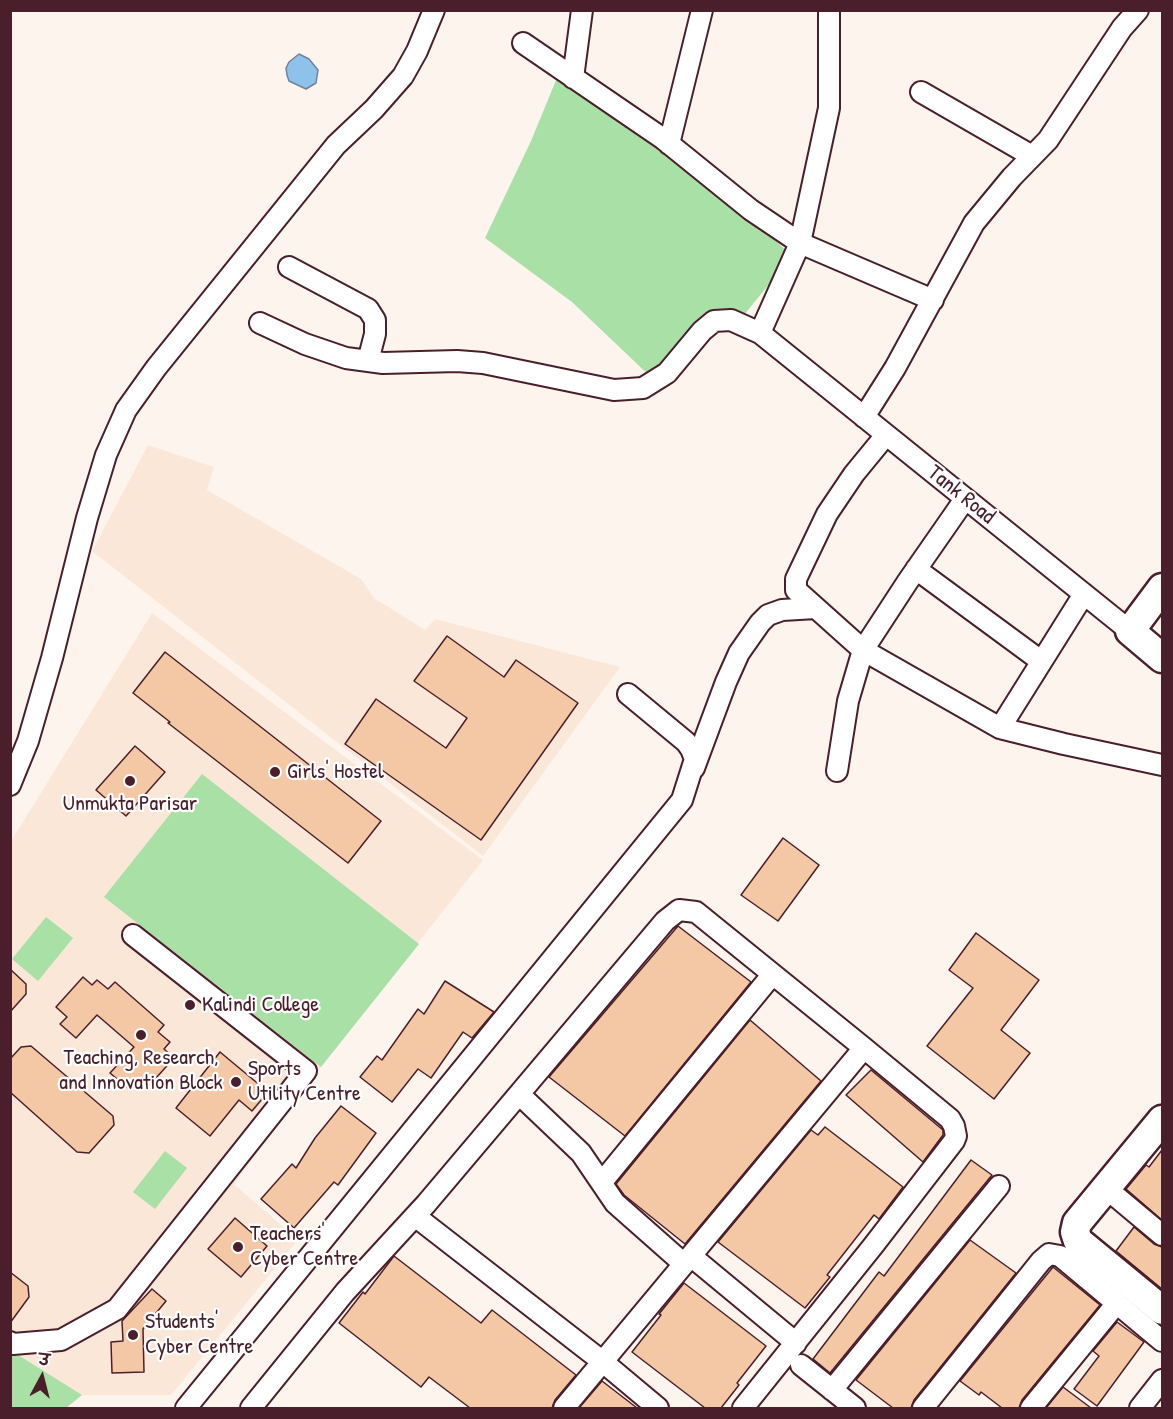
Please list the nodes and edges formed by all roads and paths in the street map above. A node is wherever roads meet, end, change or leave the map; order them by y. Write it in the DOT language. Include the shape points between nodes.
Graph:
graph roads {
  1 [pos="434,10"];
  2 [pos="582,10"];
  3 [pos="702,10"];
  4 [pos="828,10"];
  5 [pos="1138,10"];
  6 [pos="523,44"];
  7 [pos="573,78"];
  8 [pos="921,92"];
  9 [pos="669,144"];
  10 [pos="1032,156"];
  11 [pos="800,243"];
  12 [pos="289,267"];
  13 [pos="933,300"];
  14 [pos="260,323"];
  15 [pos="760,333"];
  16 [pos="368,361"];
  17 [pos="864,417"];
  18 [pos="886,435"];
  19 [pos="965,499"];
  20 [pos="916,569"];
  21 [pos="1162,588"];
  22 [pos="1084,594"];
  23 [pos="816,608"];
  24 [pos="1130,631"];
  25 [pos="863,650"];
  26 [pos="1162,658"];
  27 [pos="1041,661"];
  28 [pos="628,694"];
  29 [pos="1000,728"];
  30 [pos="1162,765"];
  31 [pos="837,771"];
  32 [pos="691,776"];
  33 [pos="10,785"];
  34 [pos="133,935"];
  35 [pos="772,975"];
  36 [pos="864,1048"];
  37 [pos="519,1094"];
  38 [pos="1162,1120"];
  39 [pos="602,1182"];
  40 [pos="999,1186"];
  41 [pos="1107,1190"];
  42 [pos="415,1216"];
  43 [pos="1162,1235"];
  44 [pos="688,1260"];
  45 [pos="1117,1304"];
  46 [pos="1162,1310"];
  47 [pos="1162,1341"];
  48 [pos="10,1342"];
  49 [pos="796,1343"];
  50 [pos="603,1362"];
  51 [pos="801,1365"];
  52 [pos="1162,1380"];
  53 [pos="832,1390"];
  54 [pos="186,1408"];
  55 [pos="251,1408"];
  56 [pos="564,1408"];
  57 [pos="658,1408"];
  58 [pos="743,1408"];
  59 [pos="855,1408"];
  60 [pos="923,1408"];
  61 [pos="1031,1408"];
  62 [pos="1140,1408"];
  1 -- 33 [label="street" via="403,76 336,145 126,410 103,465 28,741"];
  2 -- 7 [label="street"];
  3 -- 9 [label="street"];
  4 -- 11 [label="street" via="829,108"];
  5 -- 10 [label="street" via="1048,140"];
  6 -- 7 [label="street"];
  7 -- 9 [label="street"];
  8 -- 10 [label="street"];
  9 -- 11 [label="street" via="751,210"];
  10 -- 13 [label="street" via="974,223"];
  11 -- 13 [label="street"];
  11 -- 15 [label="street"];
  12 -- 16 [label="street" via="368,309 375,320 375,334"];
  13 -- 17 [label="street"];
  14 -- 16 [label="street, Tank Road" via="315,348"];
  15 -- 16 [label="street, Tank Road" via="730,320 714,321 667,373 643,388 614,390 483,363"];
  15 -- 17 [label="street, Tank Road"];
  17 -- 18 [label="street, Tank Road"];
  18 -- 19 [label="street, Tank Road"];
  18 -- 23 [label="street" via="826,514 796,579 796,590"];
  19 -- 20 [label="street"];
  19 -- 22 [label="street, Tank Road"];
  20 -- 25 [label="street"];
  20 -- 27 [label="street"];
  21 -- 24 [label="street"];
  22 -- 24 [label="street, Tank Road"];
  22 -- 27 [label="street"];
  23 -- 25 [label="street"];
  23 -- 32 [label="street" via="782,610 760,623 739,653"];
  24 -- 26 [label="street, Tank Road"];
  25 -- 29 [label="street"];
  25 -- 31 [label="street" via="848,701"];
  27 -- 29 [label="street"];
  28 -- 32 [label="street" via="686,742 695,759"];
  29 -- 30 [label="street"];
  32 -- 54 [label="street" via="682,800"];
  34 -- 48 [label="street" via="306,1071 117,1309 61,1340"];
  35 -- 36 [label="street"];
  35 -- 37 [label="street" via="696,912 679,910"];
  35 -- 39 [label="street"];
  36 -- 44 [label="street"];
  36 -- 49 [label="street" via="950,1119 956,1136"];
  37 -- 39 [label="street" via="581,1153"];
  37 -- 42 [label="street"];
  38 -- 41 [label="street"];
  39 -- 44 [label="street" via="615,1203"];
  40 -- 53 [label="street"];
  41 -- 43 [label="street"];
  41 -- 46 [label="street" via="1077,1223 1078,1241"];
  42 -- 50 [label="street"];
  42 -- 55 [label="street" via="345,1292"];
  44 -- 49 [label="street"];
  44 -- 50 [label="street"];
  45 -- 47 [label="street"];
  45 -- 60 [label="street" via="1060,1256 1049,1254"];
  45 -- 61 [label="street"];
  49 -- 58 [label="street"];
  50 -- 56 [label="street"];
  50 -- 57 [label="street"];
  51 -- 53 [label="street"];
  52 -- 62 [label="street"];
  53 -- 59 [label="street"];
}
